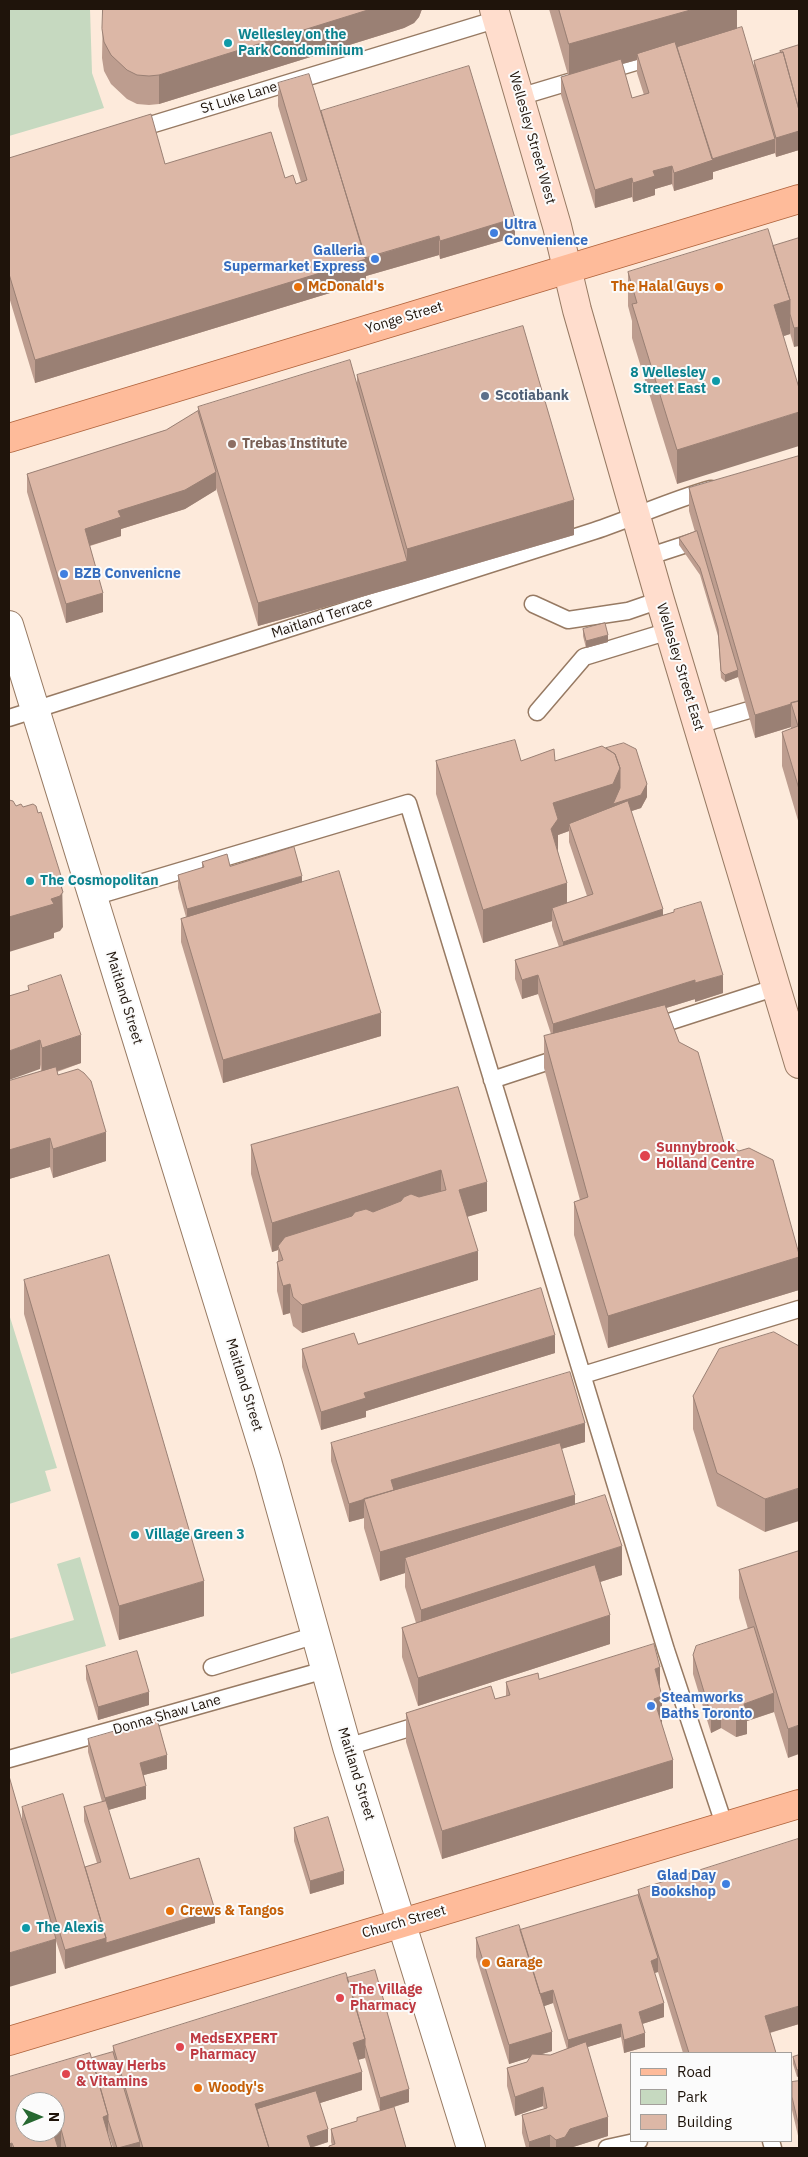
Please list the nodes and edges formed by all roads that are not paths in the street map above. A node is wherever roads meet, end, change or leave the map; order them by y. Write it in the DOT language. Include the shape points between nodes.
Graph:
graph roads {
  1 [pos="496,14"];
  2 [pos="666,53"];
  3 [pos="519,97"];
  4 [pos="118,135"];
  5 [pos="799,199"];
  6 [pos="567,268"];
  7 [pos="9,438"];
  8 [pos="728,484"];
  9 [pos="636,517"];
  10 [pos="696,541"];
  11 [pos="647,556"];
  12 [pos="660,600"];
  13 [pos="533,604"];
  14 [pos="9,625"];
  15 [pos="669,631"];
  16 [pos="749,710"];
  17 [pos="36,711"];
  18 [pos="537,712"];
  19 [pos="9,718"];
  20 [pos="698,725"];
  21 [pos="93,897"];
  22 [pos="776,987"];
  23 [pos="631,1034"];
  24 [pos="576,1052"];
  25 [pos="799,1064"];
  26 [pos="492,1080"];
  27 [pos="799,1309"];
  28 [pos="582,1375"];
  29 [pos="316,1635"];
  30 [pos="666,1650"];
  31 [pos="648,1655"];
  32 [pos="212,1667"];
  33 [pos="325,1670"];
  34 [pos="439,1719"];
  35 [pos="347,1747"];
  36 [pos="9,1759"];
  37 [pos="799,1804"];
  38 [pos="724,1827"];
  39 [pos="401,1923"];
  40 [pos="9,2041"];
  41 [pos="634,2142"];
  42 [pos="471,2148"];
  43 [pos="607,2148"];
  1 -- 3 [label="street, Wellesley Street West"];
  1 -- 4 [label="lane, St Luke Lane"];
  2 -- 3 [label="lane"];
  3 -- 6 [label="street, Wellesley Street West"];
  5 -- 6 [label="main road, Yonge Street"];
  6 -- 7 [label="main road, Yonge Street"];
  6 -- 9 [label="street, Wellesley Street East"];
  8 -- 9 [label="lane, Maitland Terrace" via="674,499"];
  9 -- 11 [label="street, Wellesley Street East"];
  9 -- 17 [label="lane, Maitland Terrace"];
  10 -- 11 [label="lane"];
  11 -- 12 [label="street, Wellesley Street East"];
  12 -- 13 [label="lane" via="628,611 568,620"];
  12 -- 15 [label="street, Wellesley Street East"];
  14 -- 17 [label="street, Maitland Street"];
  15 -- 18 [label="lane" via="584,657"];
  15 -- 20 [label="street, Wellesley Street East"];
  16 -- 20 [label="lane"];
  17 -- 19 [label="lane, Maitland Terrace"];
  17 -- 21 [label="street, Maitland Street"];
  20 -- 22 [label="street, Wellesley Street East"];
  21 -- 26 [label="lane" via="408,803"];
  21 -- 29 [label="street, Maitland Street" via="268,1464"];
  22 -- 23 [label="lane"];
  22 -- 25 [label="street, Wellesley Street East"];
  24 -- 26 [label="lane"];
  26 -- 28 [label="lane"];
  27 -- 28 [label="lane"];
  28 -- 30 [label="lane"];
  29 -- 32 [label="lane"];
  29 -- 33 [label="street, Maitland Street"];
  30 -- 31 [label="lane"];
  30 -- 38 [label="lane"];
  33 -- 35 [label="street, Maitland Street"];
  33 -- 36 [label="lane, Donna Shaw Lane"];
  34 -- 35 [label="lane"];
  35 -- 39 [label="street, Maitland Street"];
  37 -- 38 [label="main road, Church Street"];
  38 -- 39 [label="main road, Church Street"];
  39 -- 40 [label="main road, Church Street"];
  39 -- 42 [label="street, Maitland Street"];
  41 -- 43 [label="lane"];
}
